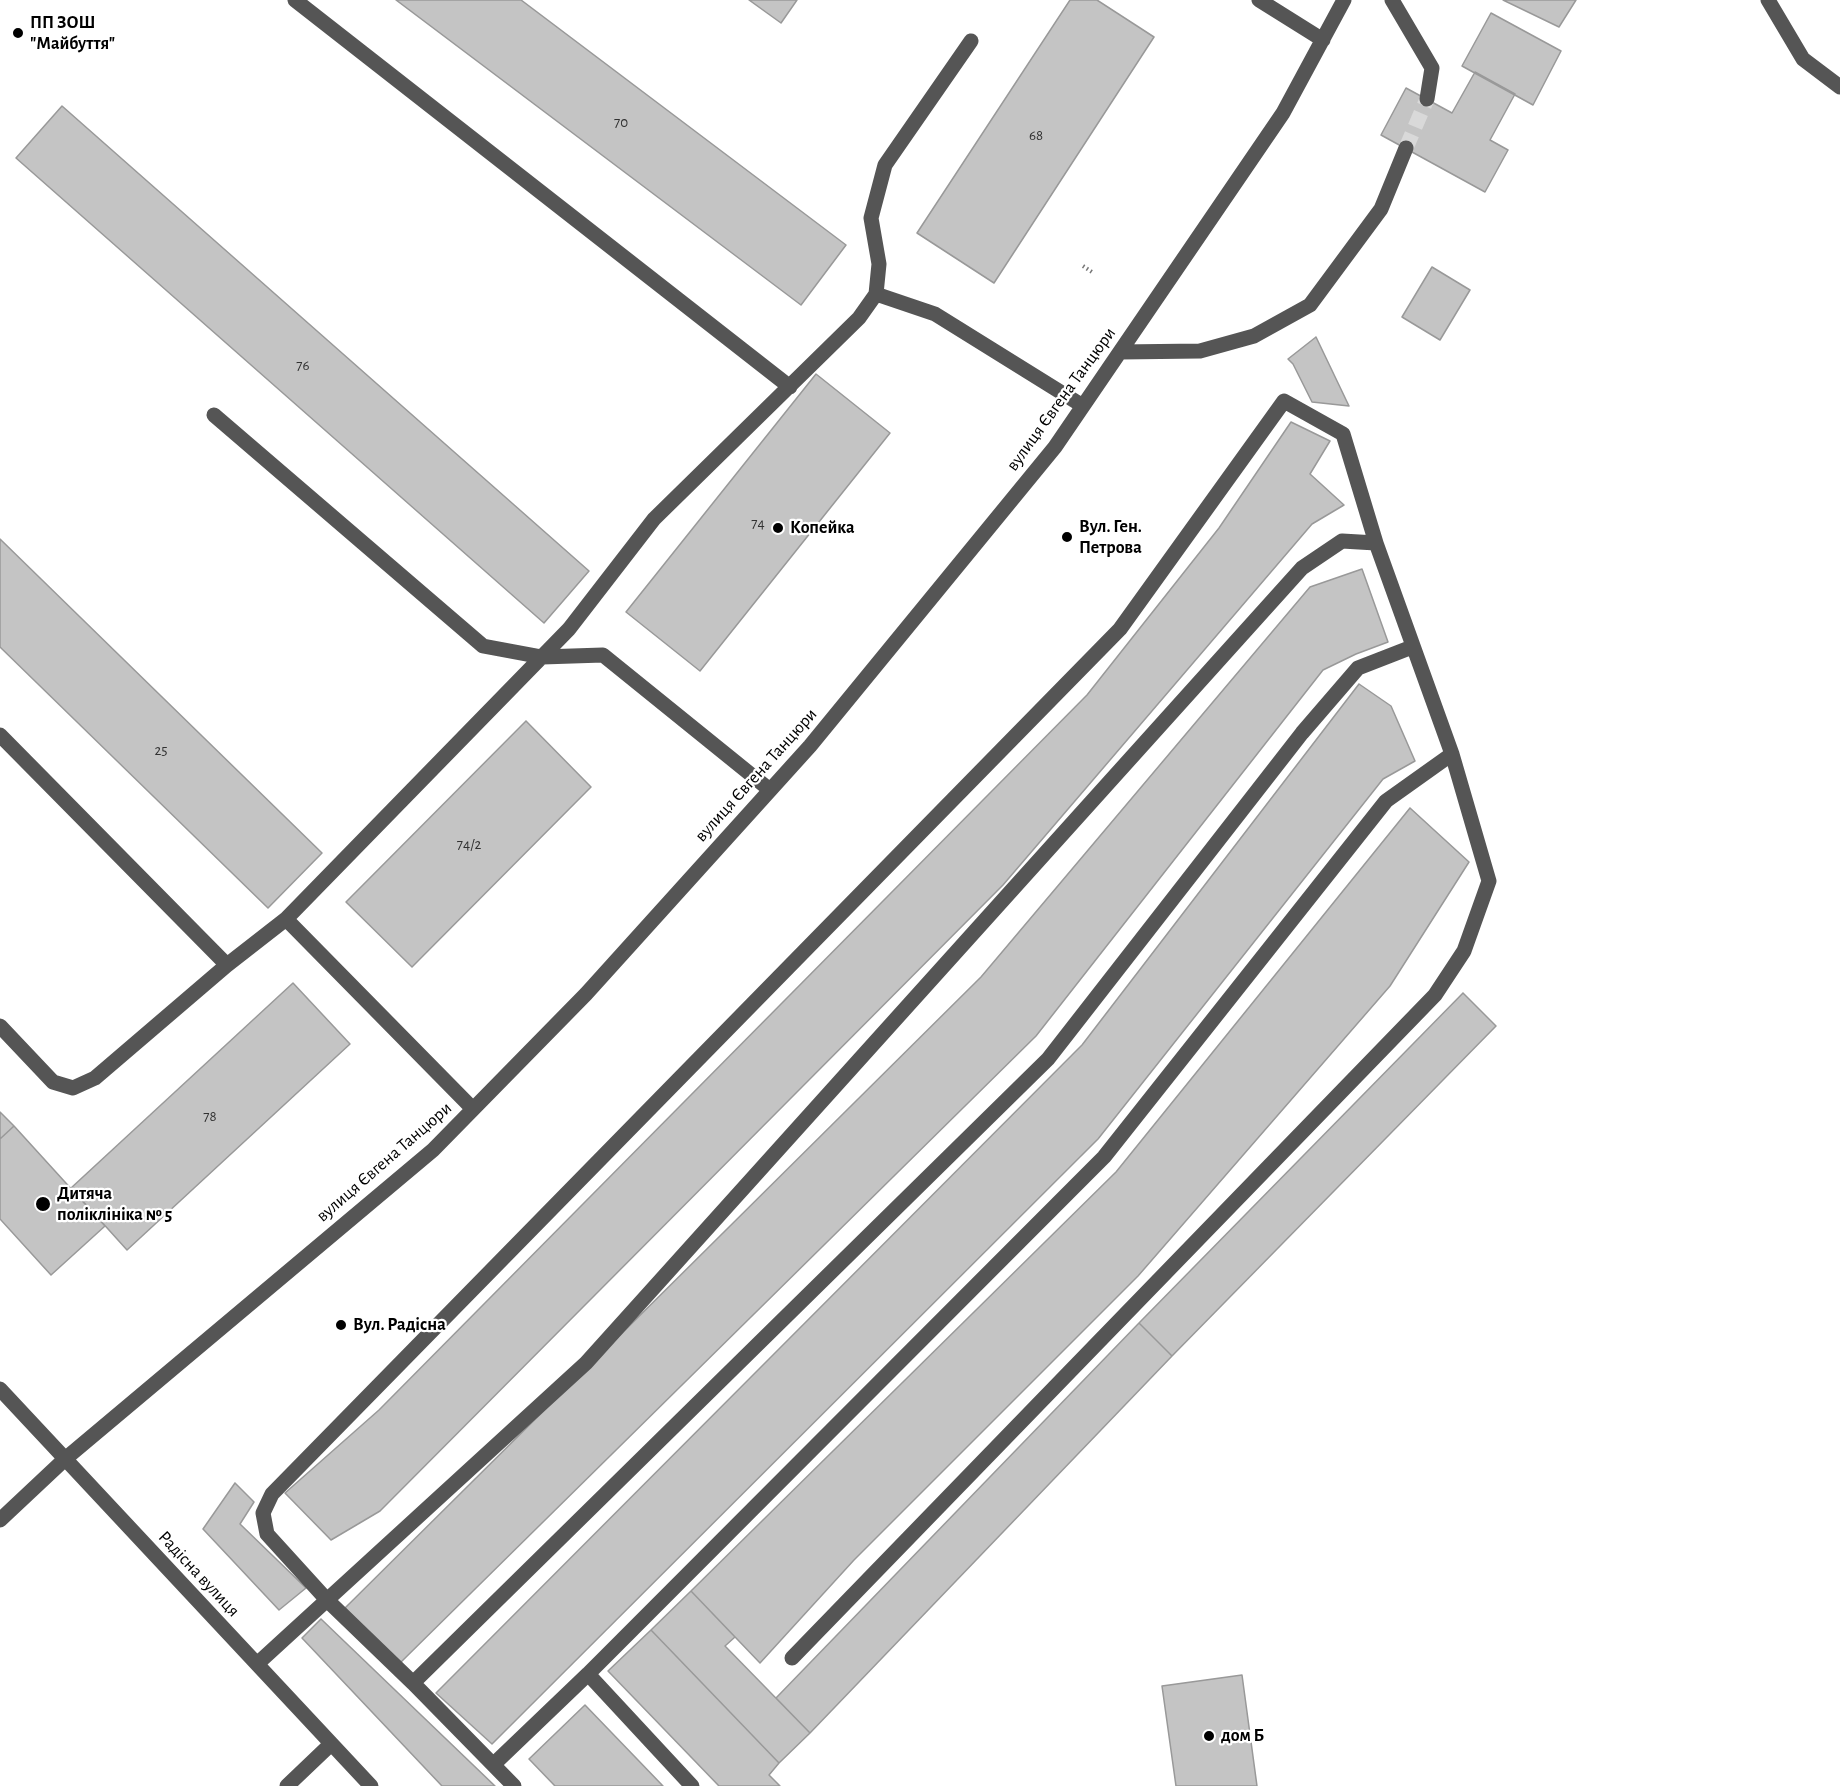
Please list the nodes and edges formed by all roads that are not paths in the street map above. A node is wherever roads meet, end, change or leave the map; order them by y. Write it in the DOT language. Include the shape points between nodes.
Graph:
graph roads {
  1 [pos="295,0"];
  2 [pos="1258,0"];
  3 [pos="1344,0"];
  4 [pos="1392,0"];
  5 [pos="1768,0"];
  6 [pos="1323,40"];
  7 [pos="971,41"];
  8 [pos="1840,87"];
  9 [pos="1427,99"];
  10 [pos="1406,148"];
  11 [pos="876,294"];
  12 [pos="1120,352"];
  13 [pos="790,387"];
  14 [pos="1083,406"];
  15 [pos="214,415"];
  16 [pos="1376,543"];
  17 [pos="1412,647"];
  18 [pos="542,657"];
  19 [pos="0,735"];
  20 [pos="1452,754"];
  21 [pos="770,790"];
  22 [pos="286,919"];
  23 [pos="227,965"];
  24 [pos="0,1026"];
  25 [pos="473,1109"];
  26 [pos="0,1389"];
  27 [pos="65,1460"];
  28 [pos="0,1520"];
  29 [pos="327,1600"];
  30 [pos="792,1658"];
  31 [pos="257,1664"];
  32 [pos="588,1674"];
  33 [pos="413,1683"];
  34 [pos="331,1744"];
  35 [pos="494,1764"];
  36 [pos="287,1786"];
  37 [pos="371,1786"];
  38 [pos="514,1786"];
  39 [pos="692,1786"];
  1 -- 13 [label="street"];
  2 -- 6 [label="street"];
  3 -- 6 [label="street, вулиця Євгена Танцюри"];
  4 -- 9 [label="street" via="1432,68"];
  5 -- 8 [label="street" via="1803,59"];
  6 -- 12 [label="street, вулиця Євгена Танцюри" via="1283,113"];
  7 -- 11 [label="street" via="885,165 871,218 879,264"];
  10 -- 12 [label="street" via="1381,209 1310,305 1254,336 1200,351"];
  11 -- 13 [label="street" via="859,318"];
  11 -- 14 [label="street" via="934,314"];
  12 -- 14 [label="street, вулиця Євгена Танцюри"];
  13 -- 18 [label="street" via="654,519 569,629"];
  14 -- 21 [label="street, вулиця Євгена Танцюри" via="1048,455"];
  15 -- 18 [label="street" via="483,646"];
  16 -- 17 [label="street"];
  16 -- 29 [label="street" via="1342,541 1302,568 586,1363"];
  16 -- 29 [label="street" via="1343,435 1284,401 1120,629 272,1494 263,1514 267,1533"];
  17 -- 20 [label="street"];
  17 -- 33 [label="street" via="1358,668 1302,733 1048,1059"];
  18 -- 21 [label="street" via="603,655"];
  18 -- 22 [label="street"];
  19 -- 23 [label="street"];
  20 -- 30 [label="street" via="1489,881 1464,951 1435,995"];
  20 -- 32 [label="street" via="1386,801 1104,1157"];
  21 -- 25 [label="street, вулиця Євгена Танцюри" via="586,994"];
  22 -- 23 [label="street"];
  22 -- 25 [label="street"];
  23 -- 24 [label="street" via="95,1078 74,1088 53,1082"];
  25 -- 27 [label="street, вулиця Євгена Танцюри" via="433,1150"];
  26 -- 27 [label="street, Радісна вулиця"];
  27 -- 28 [label="street, вулиця Євгена Танцюри"];
  27 -- 31 [label="street, Радісна вулиця"];
  29 -- 31 [label="street"];
  29 -- 33 [label="street"];
  31 -- 34 [label="street, Радісна вулиця"];
  32 -- 35 [label="street"];
  32 -- 39 [label="street"];
  33 -- 35 [label="street"];
  34 -- 36 [label="street"];
  34 -- 37 [label="street, Радісна вулиця"];
  35 -- 38 [label="street"];
}
